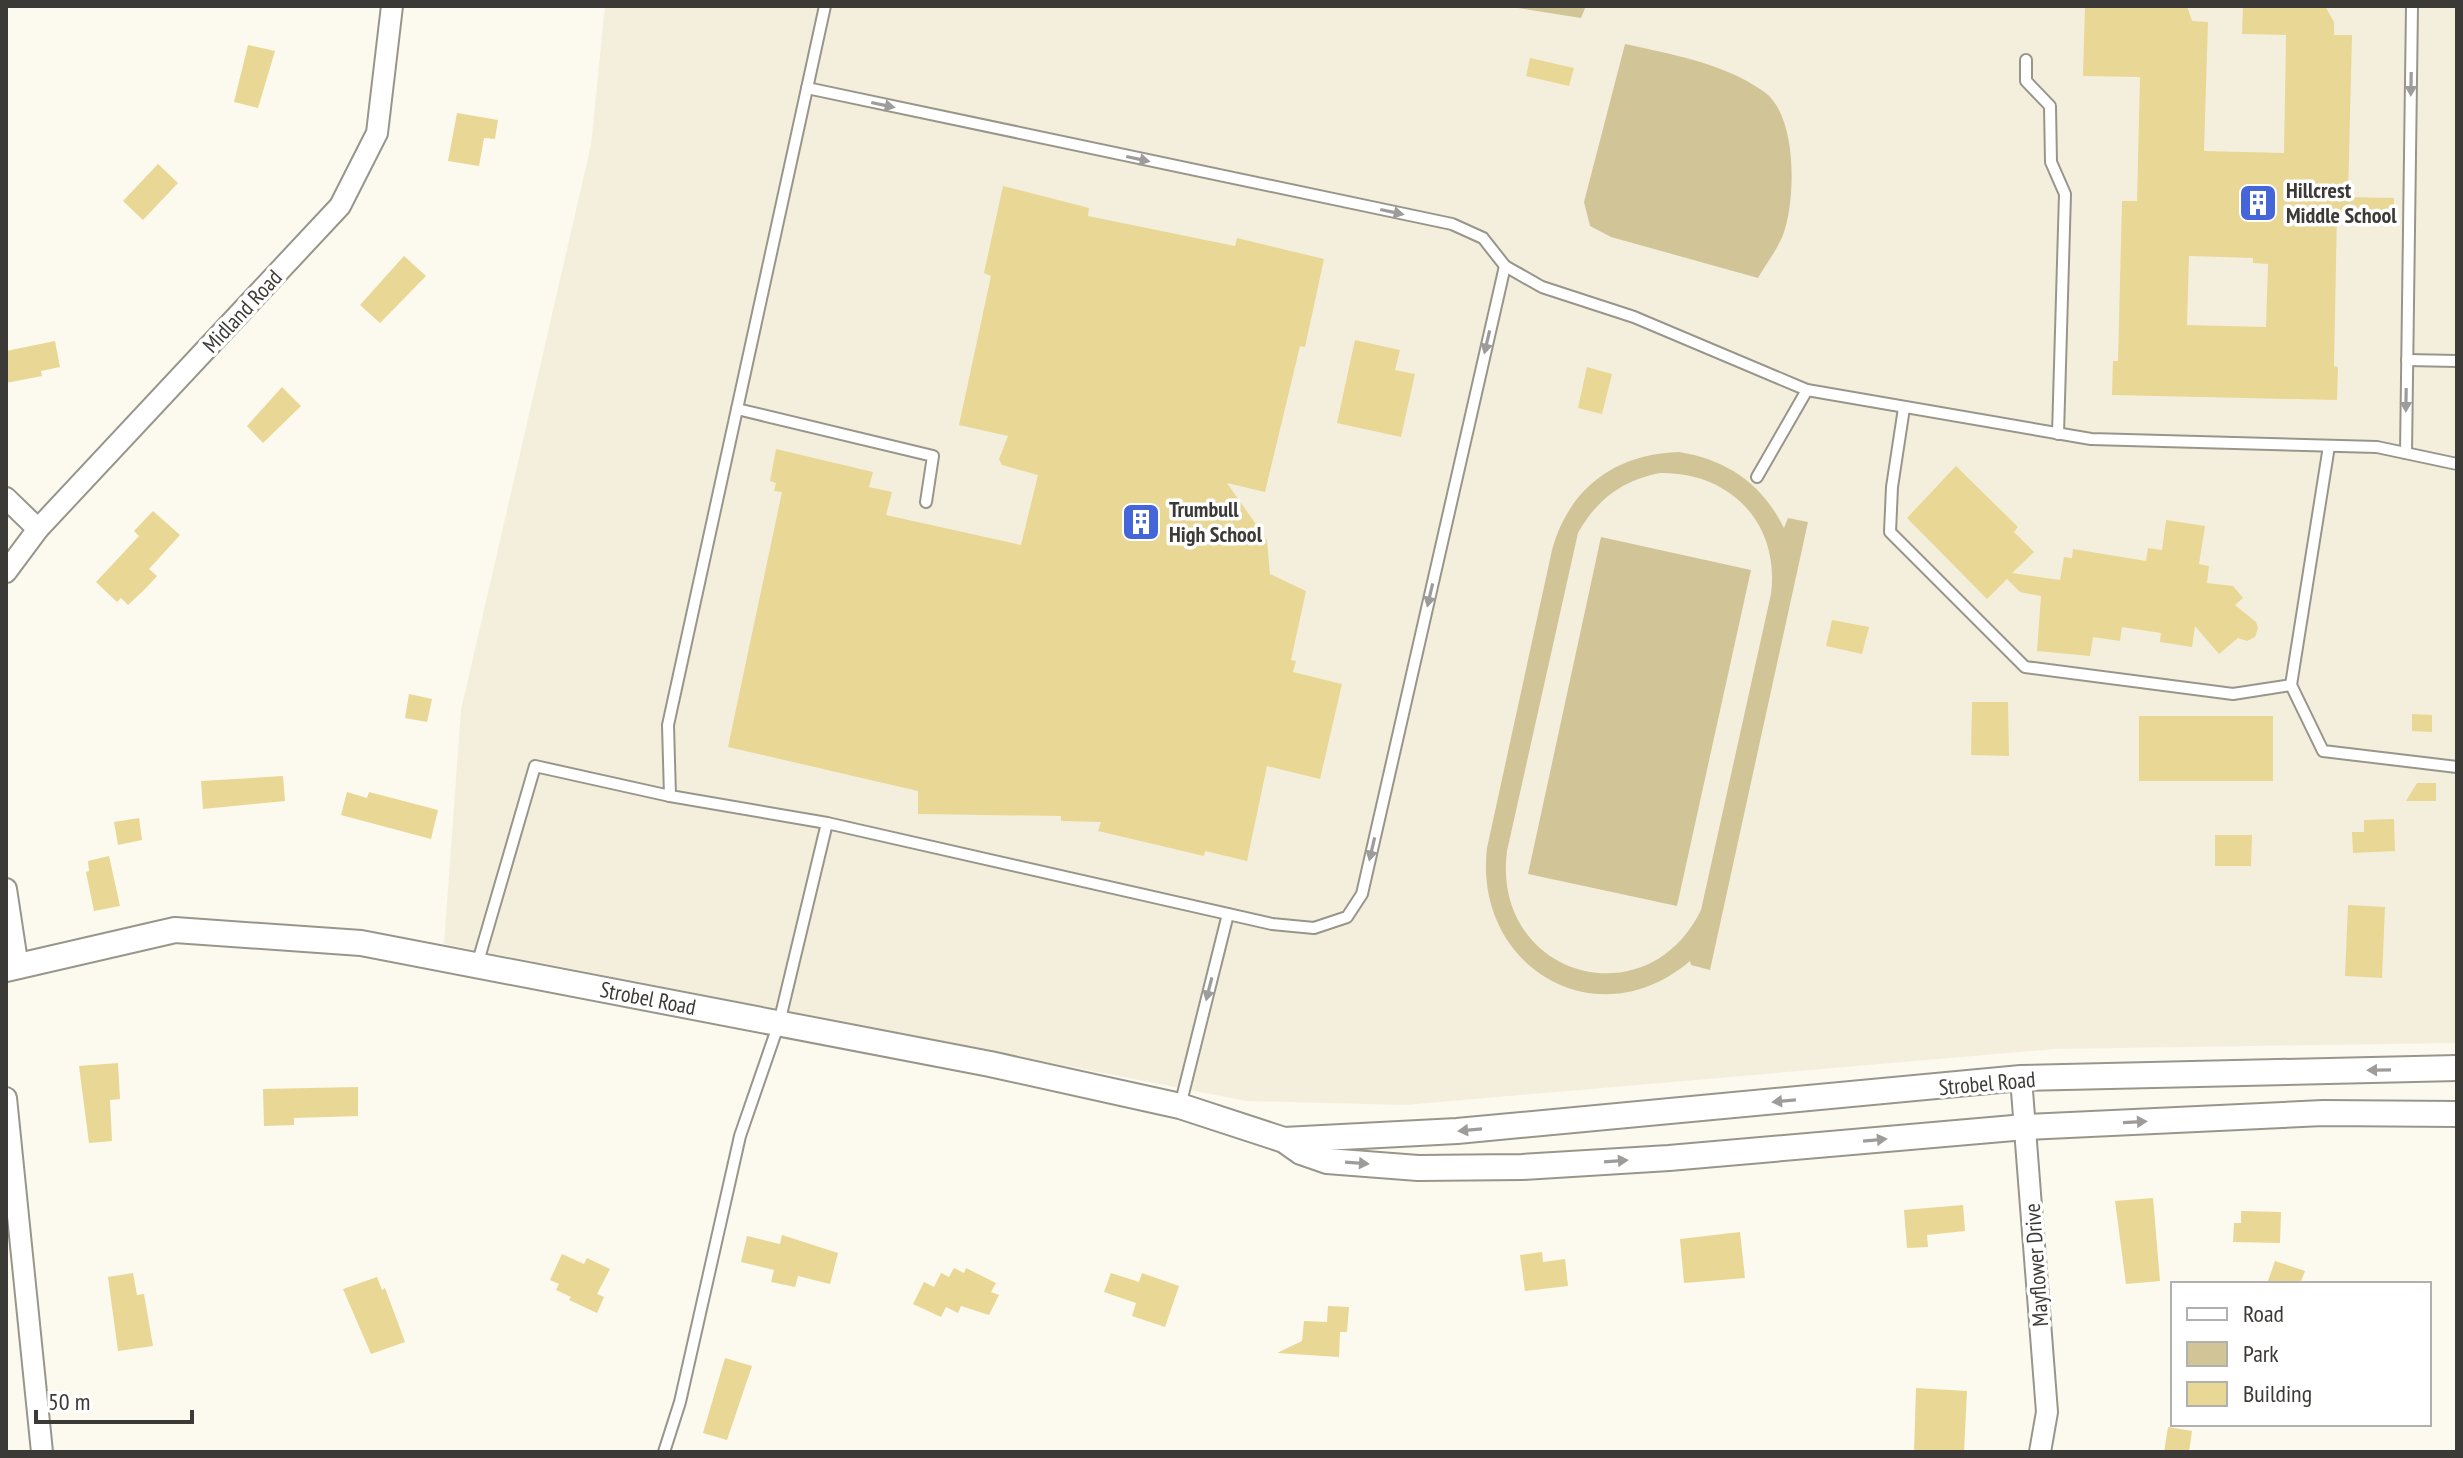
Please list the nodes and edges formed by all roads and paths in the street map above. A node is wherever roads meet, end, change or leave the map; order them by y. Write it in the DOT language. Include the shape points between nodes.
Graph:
graph roads {
  1 [pos="392,6"];
  2 [pos="825,6"];
  3 [pos="2412,6"];
  4 [pos="2026,60"];
  5 [pos="807,88"];
  6 [pos="1505,266"];
  7 [pos="2407,360"];
  8 [pos="2457,361"];
  9 [pos="1807,390"];
  10 [pos="1904,408"];
  11 [pos="737,409"];
  12 [pos="2058,434"];
  13 [pos="2329,446"];
  14 [pos="2406,453"];
  15 [pos="2457,464"];
  16 [pos="1757,477"];
  17 [pos="6,498"];
  18 [pos="926,502"];
  19 [pos="38,529"];
  20 [pos="6,572"];
  21 [pos="2291,685"];
  22 [pos="2457,767"];
  23 [pos="670,796"];
  24 [pos="827,823"];
  25 [pos="6,889"];
  26 [pos="1228,914"];
  27 [pos="477,965"];
  28 [pos="12,968"];
  29 [pos="779,1023"];
  30 [pos="2457,1068"];
  31 [pos="2021,1078"];
  32 [pos="6,1098"];
  33 [pos="1180,1106"];
  34 [pos="2457,1114"];
  35 [pos="1519,1126"];
  36 [pos="2025,1127"];
  37 [pos="1284,1140"];
  38 [pos="1522,1167"];
  39 [pos="42,1452"];
  40 [pos="664,1452"];
  41 [pos="2040,1452"];
  1 -- 19 [label="street, Midland Road" via="377,133 340,206"];
  2 -- 5 [label="lane"];
  3 -- 7 [label="lane, one-way"];
  4 -- 12 [label="lane" via="2026,81 2050,106 2051,162 2065,194"];
  5 -- 6 [label="lane, one-way" via="1452,224 1483,238"];
  5 -- 11 [label="lane"];
  6 -- 9 [label="lane" via="1542,287 1634,317"];
  6 -- 26 [label="lane, one-way" via="1362,894 1347,917 1314,928"];
  7 -- 8 [label="lane"];
  7 -- 14 [label="lane, one-way"];
  9 -- 10 [label="lane"];
  9 -- 16 [label="lane"];
  10 -- 12 [label="lane"];
  10 -- 21 [label="lane" via="1890,532 2025,667 2233,694"];
  11 -- 18 [label="lane" via="933,456"];
  11 -- 23 [label="lane" via="668,725"];
  12 -- 13 [label="lane"];
  13 -- 14 [label="lane"];
  13 -- 21 [label="lane"];
  14 -- 15 [label="lane"];
  17 -- 19 [label="street"];
  19 -- 20 [label="street, Midland Road"];
  21 -- 22 [label="lane" via="2323,751"];
  23 -- 24 [label="lane"];
  23 -- 27 [label="lane" via="535,766"];
  24 -- 26 [label="lane"];
  24 -- 29 [label="lane"];
  25 -- 28 [label="street"];
  26 -- 33 [label="lane, one-way"];
  27 -- 28 [label="street, Strobel Road" via="361,943 175,930"];
  27 -- 29 [label="street, Strobel Road"];
  29 -- 33 [label="street, Strobel Road"];
  29 -- 40 [label="lane" via="740,1136"];
  30 -- 31 [label="street, Strobel Road, one-way"];
  31 -- 35 [label="street, Strobel Road, one-way"];
  31 -- 36 [label="street, Mayflower Drive"];
  32 -- 39 [label="street"];
  33 -- 37 [label="street, Strobel Road"];
  36 -- 34 [label="street, Strobel Road, one-way" via="2323,1113"];
  35 -- 37 [label="street, Strobel Road, one-way"];
  35 -- 38 [label="street"];
  38 -- 36 [label="street, Strobel Road, one-way"];
  36 -- 41 [label="street, Mayflower Drive" via="2047,1412"];
  37 -- 38 [label="street, Strobel Road, one-way" via="1327,1161 1418,1168"];
}
